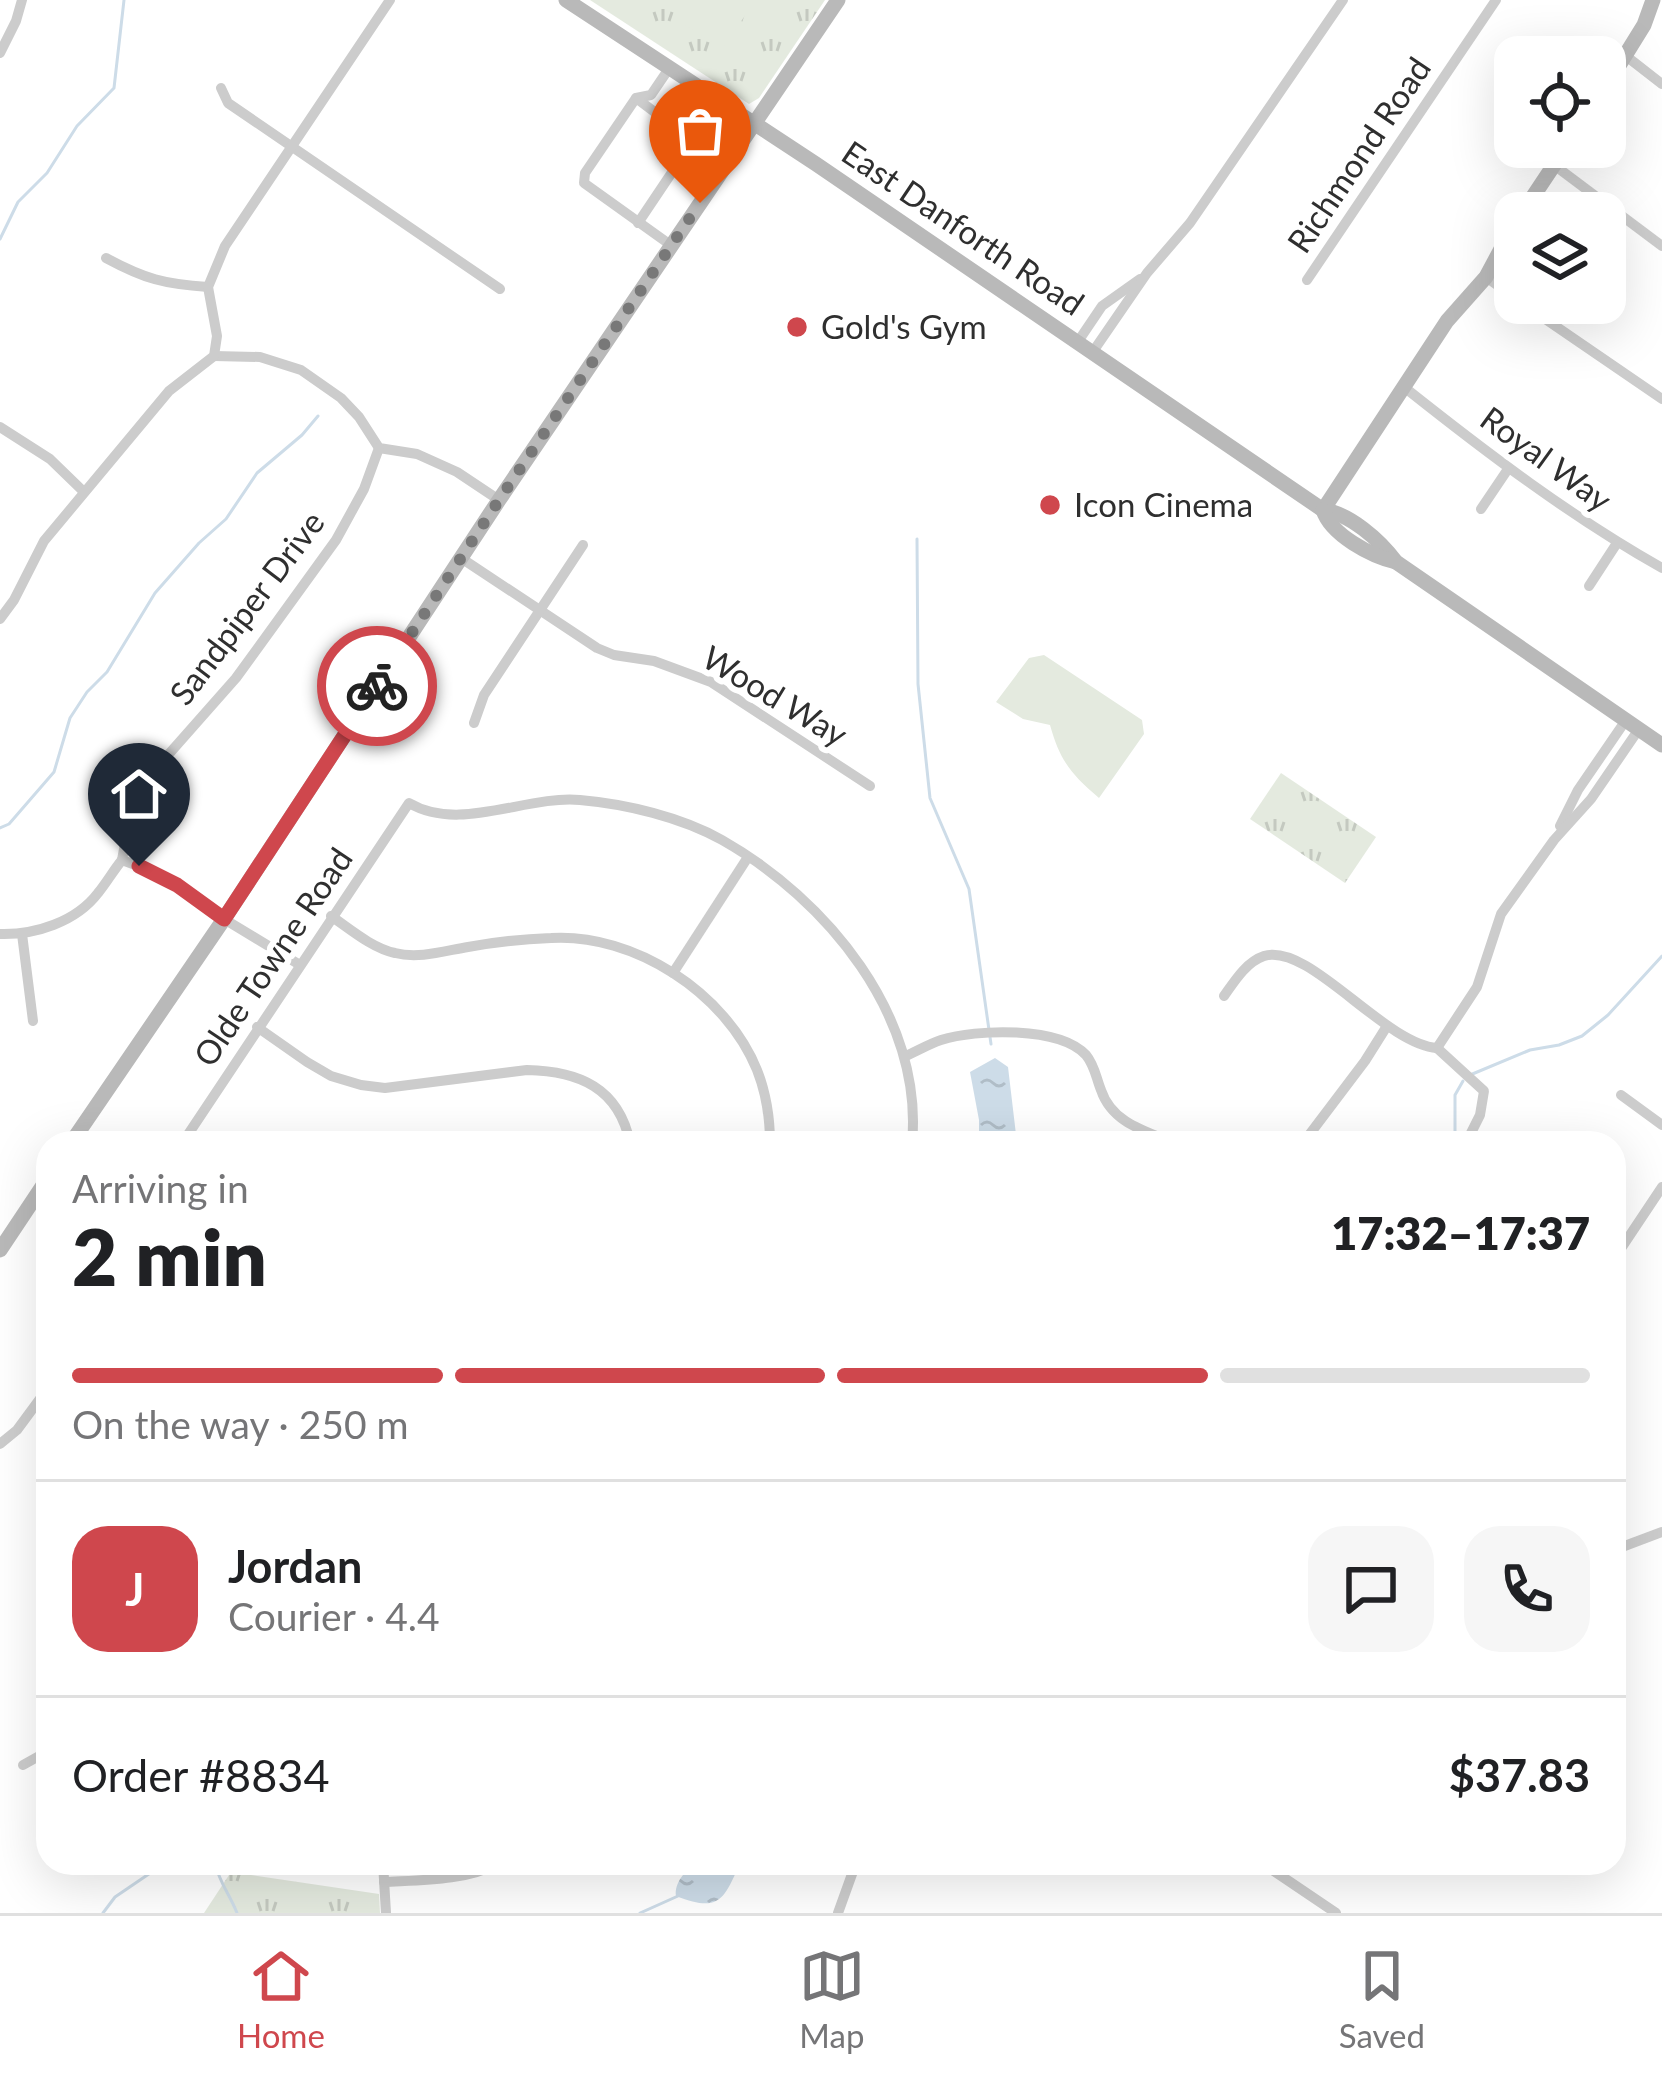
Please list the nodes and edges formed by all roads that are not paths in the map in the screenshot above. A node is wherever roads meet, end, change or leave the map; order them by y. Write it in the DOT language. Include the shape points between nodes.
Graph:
graph roads {
  1 [pos="22,0"];
  2 [pos="390,0"];
  3 [pos="566,0"];
  4 [pos="838,0"];
  5 [pos="1343,0"];
  6 [pos="1496,0"];
  7 [pos="1653,0"];
  8 [pos="0,53"];
  9 [pos="1627,56"];
  10 [pos="670,67"];
  11 [pos="1662,84"];
  12 [pos="221,88"];
  13 [pos="636,98"];
  14 [pos="755,124"];
  15 [pos="292,147"];
  16 [pos="1558,168"];
  17 [pos="638,223"];
  18 [pos="672,246"];
  19 [pos="1662,246"];
  20 [pos="106,258"];
  21 [pos="1494,263"];
  22 [pos="1147,273"];
  23 [pos="1486,278"];
  24 [pos="1307,280"];
  25 [pos="1494,283"];
  26 [pos="208,287"];
  27 [pos="500,290"];
  28 [pos="1554,324"];
  29 [pos="1077,343"];
  30 [pos="1092,353"];
  31 [pos="214,356"];
  32 [pos="1405,387"];
  33 [pos="1662,399"];
  34 [pos="0,427"];
  35 [pos="379,448"];
  36 [pos="1508,469"];
  37 [pos="84,491"];
  38 [pos="499,500"];
  39 [pos="1480,509"];
  40 [pos="1323,510"];
  41 [pos="1617,542"];
  42 [pos="583,545"];
  43 [pos="461,557"];
  44 [pos="1662,568"];
  45 [pos="1589,586"];
  46 [pos="539,610"];
  47 [pos="0,619"];
  48 [pos="474,723"];
  49 [pos="1632,724"];
  50 [pos="1662,745"];
  51 [pos="870,786"];
  52 [pos="748,857"];
  53 [pos="122,860"];
  54 [pos="331,916"];
  55 [pos="224,919"];
  56 [pos="0,934"];
  57 [pos="22,934"];
  58 [pos="300,965"];
  59 [pos="673,973"];
  60 [pos="1224,996"];
  61 [pos="33,1021"];
  62 [pos="1387,1026"];
  63 [pos="257,1027"];
  64 [pos="1436,1048"];
  65 [pos="906,1056"];
  66 [pos="1621,1095"];
  67 [pos="1662,1125"];
  68 [pos="79,1131"];
  69 [pos="191,1131"];
  70 [pos="626,1131"];
  71 [pos="769,1131"];
  72 [pos="912,1131"];
  73 [pos="1148,1131"];
  74 [pos="1313,1131"];
  75 [pos="1472,1131"];
  76 [pos="1662,1187"];
  77 [pos="36,1196"];
  78 [pos="1626,1241"];
  79 [pos="0,1250"];
  80 [pos="36,1412"];
  81 [pos="0,1444"];
  82 [pos="1660,1538"];
  83 [pos="1626,1547"];
  84 [pos="36,1758"];
  85 [pos="23,1765"];
  86 [pos="384,1875"];
  87 [pos="466,1875"];
  88 [pos="852,1875"];
  89 [pos="1290,1875"];
  90 [pos="384,1882"];
  91 [pos="386,1913"];
  92 [pos="838,1913"];
  93 [pos="1336,1913"];
  1 -- 8 [label="street"];
  2 -- 15 [label="street"];
  3 -- 10 [label="street, East Danforth Road"];
  4 -- 14 [label="street"];
  5 -- 22 [label="street"];
  6 -- 24 [label="street, Richmond Road"];
  7 -- 9 [label="street"];
  9 -- 11 [label="street"];
  10 -- 13 [label="street" via="650,95"];
  10 -- 14 [label="street, East Danforth Road"];
  12 -- 15 [label="street" via="228,103"];
  13 -- 17 [label="street" via="584,183"];
  13 -- 17 [label="street" via="693,141"];
  14 -- 18 [label="street"];
  14 -- 29 [label="street, East Danforth Road"];
  15 -- 26 [label="street" via="225,246"];
  15 -- 27 [label="street"];
  16 -- 19 [label="street"];
  17 -- 18 [label="street"];
  18 -- 38 [label="street"];
  20 -- 26 [label="street" via="140,277"];
  21 -- 23 [label="street"];
  22 -- 29 [label="street" via="1102,306"];
  22 -- 30 [label="street"];
  23 -- 25 [label="street"];
  23 -- 32 [label="street"];
  26 -- 31 [label="street"];
  28 -- 33 [label="street"];
  29 -- 30 [label="street, East Danforth Road"];
  30 -- 40 [label="street, East Danforth Road"];
  31 -- 35 [label="street" via="260,357 301,370 341,398"];
  31 -- 37 [label="street" via="169,391"];
  32 -- 36 [label="street, Royal Way"];
  32 -- 40 [label="street"];
  34 -- 37 [label="street"];
  35 -- 38 [label="street" via="436,462"];
  35 -- 53 [label="street, Sandpiper Drive" via="326,554 236,678 153,772 129,821"];
  36 -- 39 [label="street"];
  36 -- 41 [label="street, Royal Way"];
  37 -- 47 [label="street" via="44,541"];
  38 -- 43 [label="street"];
  40 -- 49 [label="street, East Danforth Road" via="1327,524 1396,562"];
  41 -- 44 [label="street, Royal Way"];
  41 -- 45 [label="street"];
  42 -- 46 [label="street"];
  43 -- 46 [label="street, Wood Way"];
  43 -- 55 [label="street"];
  46 -- 48 [label="street"];
  46 -- 51 [label="street, Wood Way" via="597,648 711,682"];
  49 -- 50 [label="street, East Danforth Road"];
  49 -- 64 [label="street" via="1591,800 1501,914 1477,987"];
  52 -- 54 [label="street, Olde Towne Road" via="694,827 611,804 549,800 453,814 409,803"];
  52 -- 59 [label="street"];
  52 -- 65 [label="street" via="796,891 844,943"];
  53 -- 55 [label="street" via="157,873"];
  53 -- 57 [label="street" via="82,909"];
  54 -- 58 [label="street, Olde Towne Road"];
  54 -- 59 [label="street" via="393,953 577,938"];
  55 -- 58 [label="street"];
  55 -- 68 [label="street"];
  56 -- 57 [label="street"];
  57 -- 61 [label="street"];
  58 -- 63 [label="street, Olde Towne Road"];
  59 -- 71 [label="street" via="711,1004 748,1052"];
  60 -- 62 [label="street" via="1263,956 1290,957"];
  62 -- 64 [label="street"];
  62 -- 74 [label="street"];
  63 -- 69 [label="street, Olde Towne Road"];
  63 -- 70 [label="street" via="319,1069 361,1085 527,1070 574,1076 609,1097"];
  64 -- 75 [label="street" via="1484,1091"];
  65 -- 72 [label="street"];
  65 -- 73 [label="street" via="940,1040 996,1031 1071,1044 1091,1061 1116,1116"];
  66 -- 67 [label="street"];
  76 -- 78 [label="street"];
  77 -- 79 [label="street"];
  80 -- 81 [label="street"];
  82 -- 83 [label="street"];
  84 -- 85 [label="street"];
  86 -- 90 [label="street"];
  87 -- 90 [label="street"];
  88 -- 92 [label="street"];
  89 -- 93 [label="street"];
  90 -- 91 [label="street"];
}
